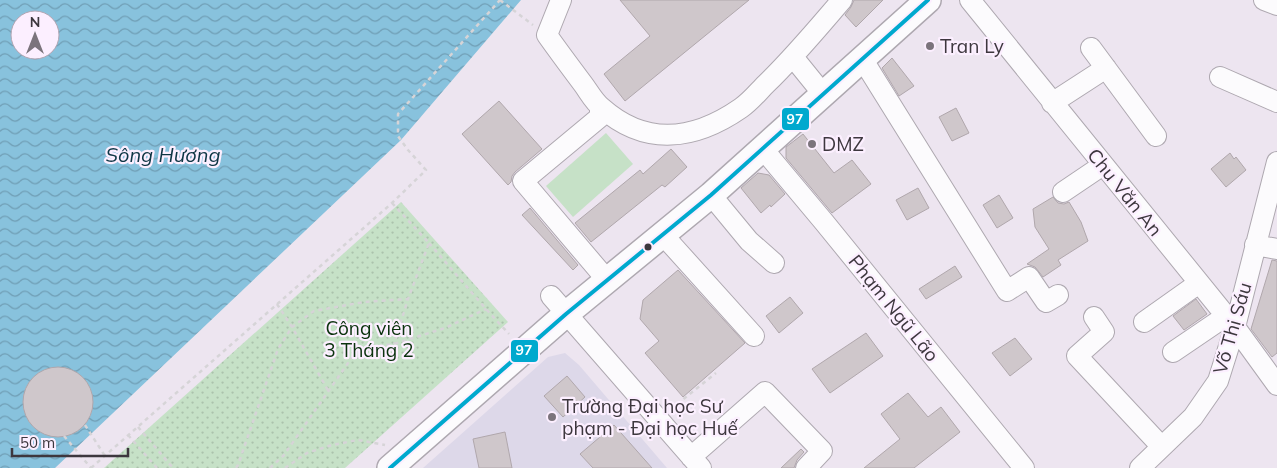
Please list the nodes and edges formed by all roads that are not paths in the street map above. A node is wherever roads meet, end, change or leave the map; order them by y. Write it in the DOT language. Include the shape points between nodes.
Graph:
graph roads {
  1 [pos="561,0"];
  2 [pos="842,0"];
  3 [pos="928,0"];
  4 [pos="970,0"];
  5 [pos="1264,0"];
  6 [pos="1277,5"];
  7 [pos="1090,48"];
  8 [pos="793,57"];
  9 [pos="862,60"];
  10 [pos="1106,68"];
  11 [pos="1220,77"];
  12 [pos="823,94"];
  13 [pos="1277,102"];
  14 [pos="1052,103"];
  15 [pos="600,107"];
  16 [pos="1156,136"];
  17 [pos="762,149"];
  18 [pos="1103,165"];
  19 [pos="1276,174"];
  20 [pos="1063,192"];
  21 [pos="711,195"];
  22 [pos="663,235"];
  23 [pos="1256,245"];
  24 [pos="1277,249"];
  25 [pos="774,263"];
  26 [pos="607,280"];
  27 [pos="1199,283"];
  28 [pos="1058,295"];
  29 [pos="558,305"];
  30 [pos="1094,317"];
  31 [pos="1231,321"];
  32 [pos="1144,322"];
  33 [pos="754,336"];
  34 [pos="1174,352"];
  35 [pos="1277,385"];
  36 [pos="1161,446"];
  37 [pos="388,457"];
  38 [pos="696,462"];
  39 [pos="806,468"];
  40 [pos="1024,468"];
  41 [pos="1140,468"];
  1 -- 15 [label="street" via="547,35"];
  2 -- 8 [label="street"];
  3 -- 9 [label="main road"];
  4 -- 14 [label="street, Chu Văn An"];
  5 -- 6 [label="street"];
  7 -- 10 [label="street"];
  8 -- 12 [label="street"];
  8 -- 15 [label="street" via="742,108 697,130 680,134 638,132"];
  9 -- 12 [label="main road"];
  9 -- 28 [label="street" via="1006,291 1029,277 1046,302"];
  10 -- 14 [label="street"];
  10 -- 16 [label="street"];
  11 -- 13 [label="street"];
  12 -- 17 [label="main road"];
  14 -- 18 [label="street, Chu Văn An"];
  15 -- 26 [label="street" via="600,117 523,181"];
  17 -- 21 [label="main road"];
  17 -- 40 [label="street, Phạm Ngũ Lão"];
  18 -- 20 [label="street"];
  18 -- 27 [label="street, Chu Văn An"];
  19 -- 23 [label="street, Võ Thị Sáu"];
  21 -- 22 [label="main road"];
  21 -- 25 [label="street" via="749,241"];
  22 -- 26 [label="main road"];
  22 -- 33 [label="street"];
  23 -- 24 [label="street"];
  23 -- 31 [label="street, Võ Thị Sáu"];
  26 -- 29 [label="main road"];
  27 -- 31 [label="street, Chu Văn An"];
  27 -- 32 [label="street"];
  29 -- 37 [label="main road"];
  29 -- 38 [label="street"];
  30 -- 36 [label="street" via="1104,332 1077,356"];
  31 -- 34 [label="street"];
  31 -- 35 [label="street, Chu Văn An"];
  31 -- 36 [label="street, Võ Thị Sáu" via="1218,381 1193,417"];
  36 -- 41 [label="street, Võ Thị Sáu"];
  38 -- 39 [label="street" via="765,392 822,451"];
}
